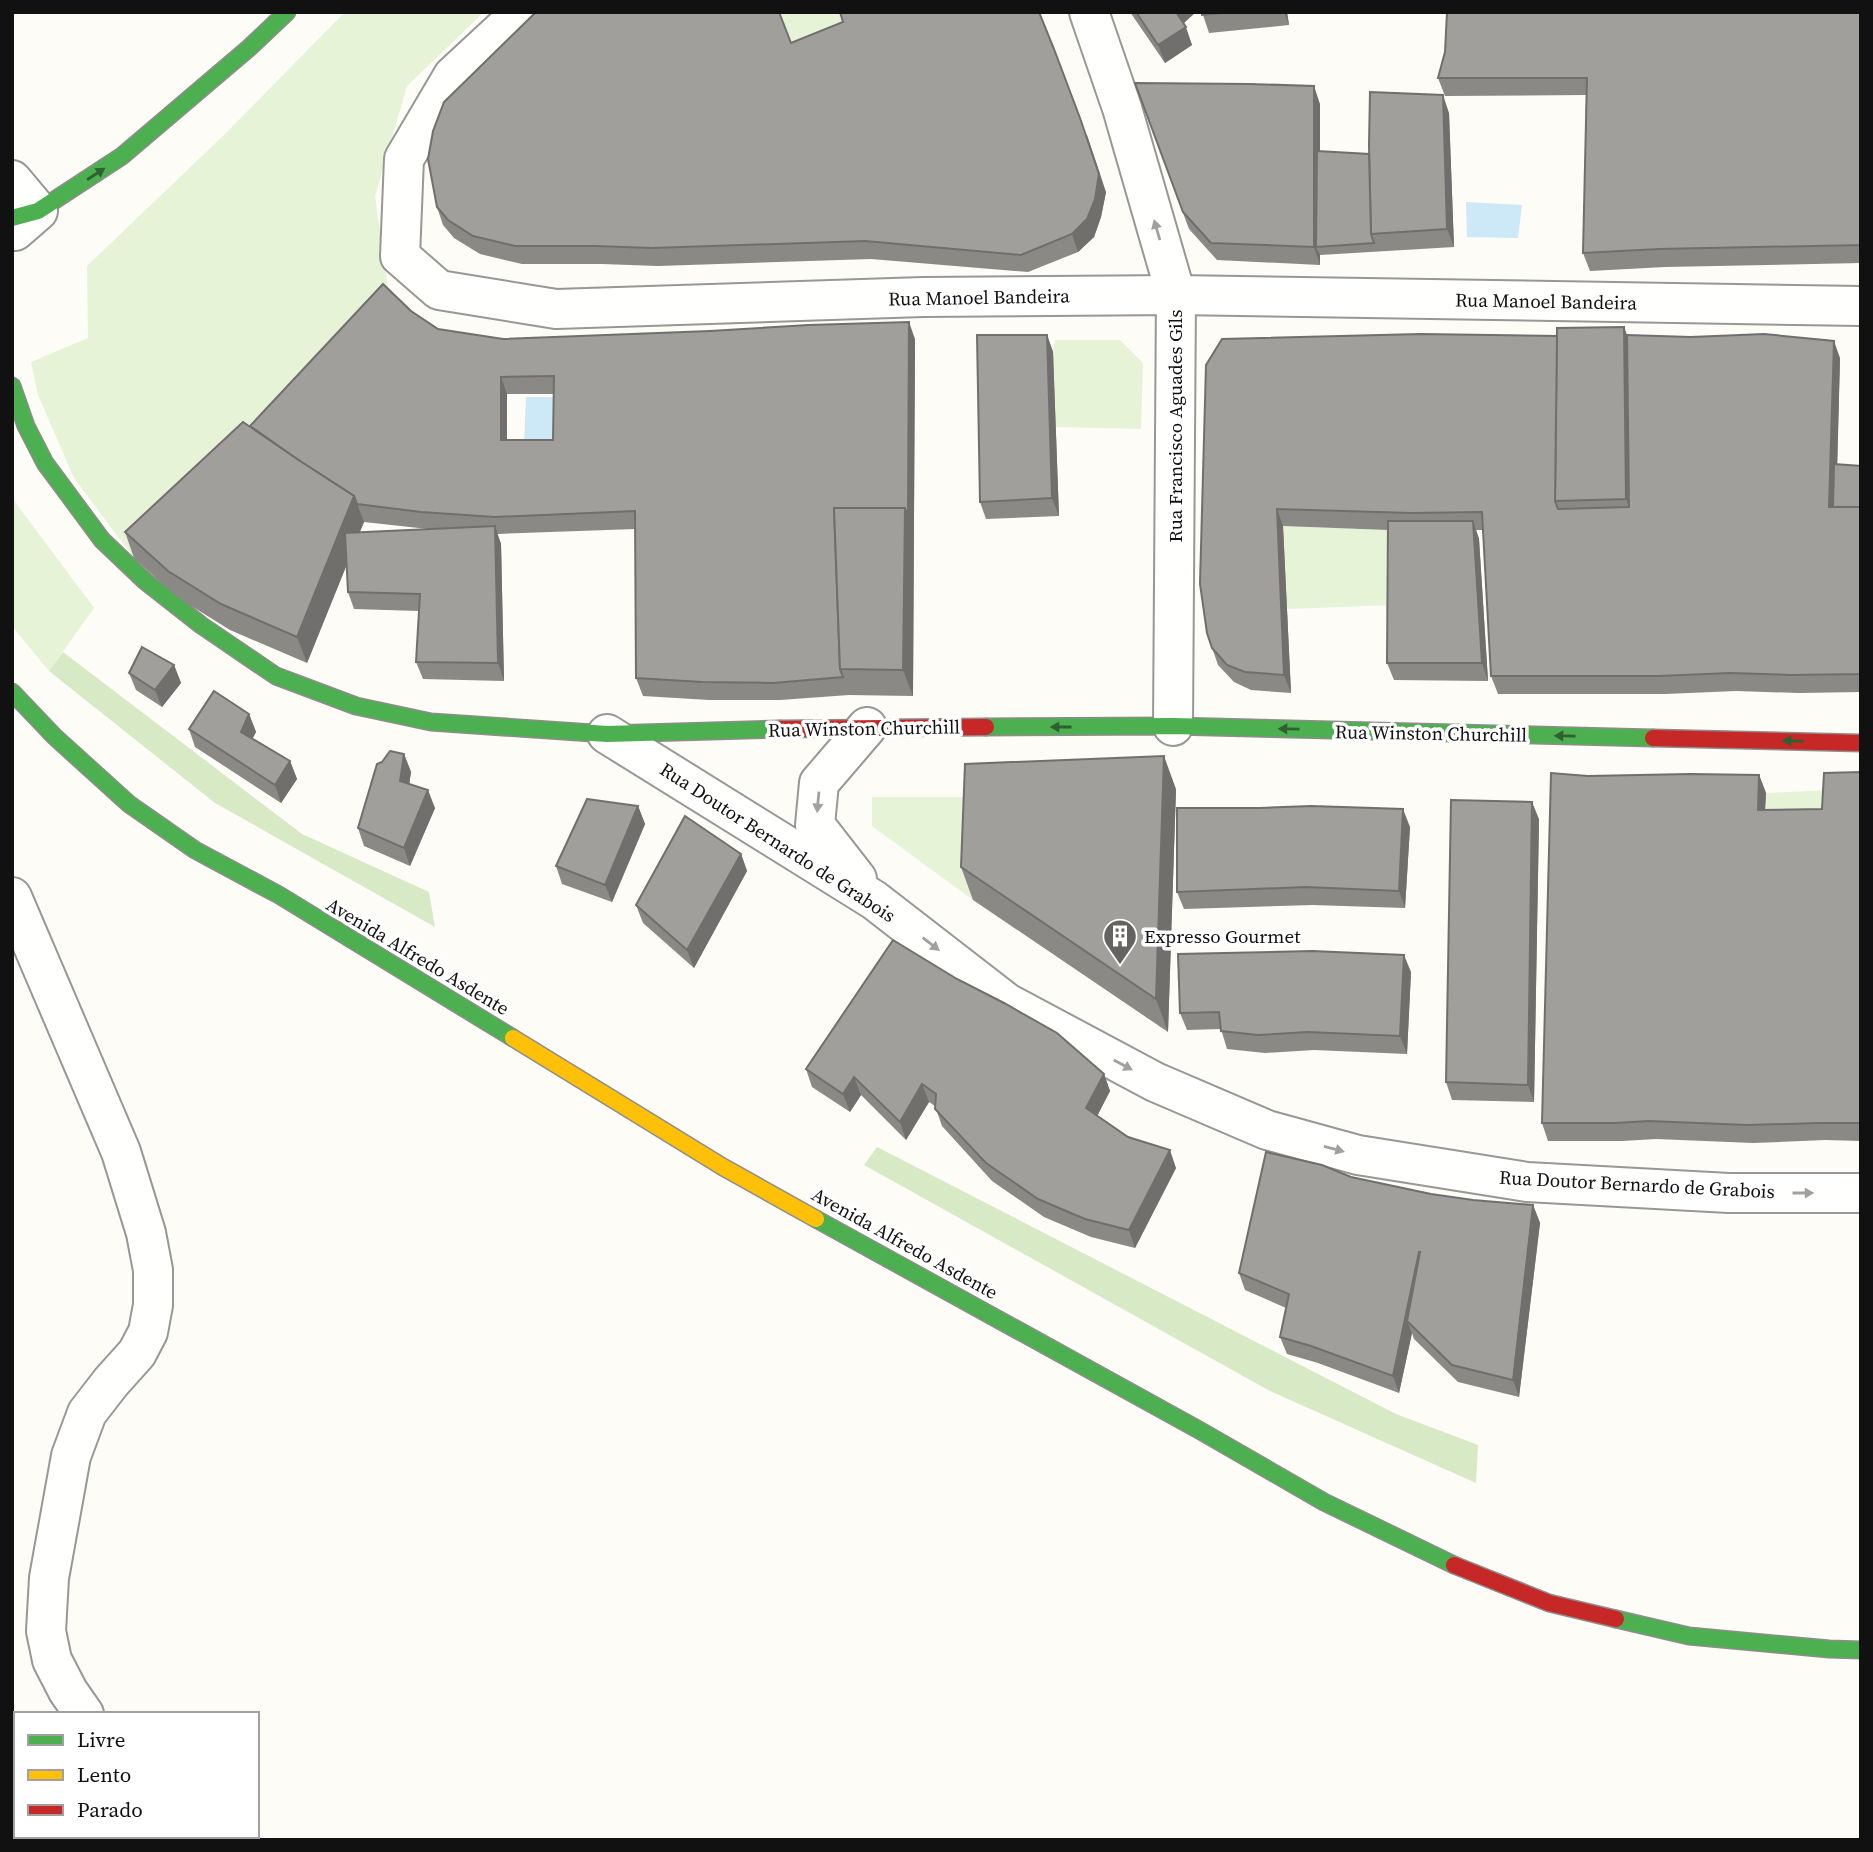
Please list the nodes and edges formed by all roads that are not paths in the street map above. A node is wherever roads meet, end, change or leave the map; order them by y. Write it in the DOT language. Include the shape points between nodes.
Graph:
graph roads {
  1 [pos="287,12"];
  2 [pos="522,12"];
  3 [pos="1089,12"];
  4 [pos="12,180"];
  5 [pos="21,221"];
  6 [pos="1176,295"];
  7 [pos="1861,306"];
  8 [pos="12,386"];
  9 [pos="12,692"];
  10 [pos="1173,726"];
  11 [pos="867,727"];
  12 [pos="607,734"];
  13 [pos="1861,743"];
  14 [pos="12,897"];
  15 [pos="874,900"];
  16 [pos="1861,1193"];
  17 [pos="1861,1650"];
  18 [pos="83,1712"];
  5 -- 1 [label="street, one-way" via="122,156"];
  2 -- 6 [label="street, Rua Manoel Bandeira" via="453,76 404,159 400,256 439,290 556,309 923,297"];
  6 -- 3 [label="street, Rua Francisco Aguades Gils, one-way"];
  4 -- 5 [label="street"];
  6 -- 7 [label="street, Rua Manoel Bandeira"];
  6 -- 10 [label="street, Rua Francisco Aguades Gils"];
  8 -- 12 [label="street, Rua Winston Churchill" via="44,463 102,540 182,610 276,676 356,706 431,722"];
  9 -- 17 [label="street, Avenida Alfredo Asdente" via="129,804 195,849 279,895 723,1167 1324,1502 1439,1559 1549,1602 1689,1636"];
  10 -- 11 [label="street, Rua Winston Churchill, one-way"];
  13 -- 10 [label="street, Rua Winston Churchill, one-way"];
  11 -- 12 [label="street, Rua Winston Churchill"];
  11 -- 15 [label="street, one-way" via="820,782 816,825"];
  12 -- 15 [label="street, Rua Doutor Bernardo de Grabois"];
  14 -- 18 [label="street" via="121,1152 153,1270 148,1332 137,1353 87,1413 71,1456 49,1578 46,1631 52,1660"];
  15 -- 16 [label="street, Rua Doutor Bernardo de Grabois, one-way" via="1007,1003 1155,1082 1267,1130 1358,1155 1527,1182 1729,1193"];
}
